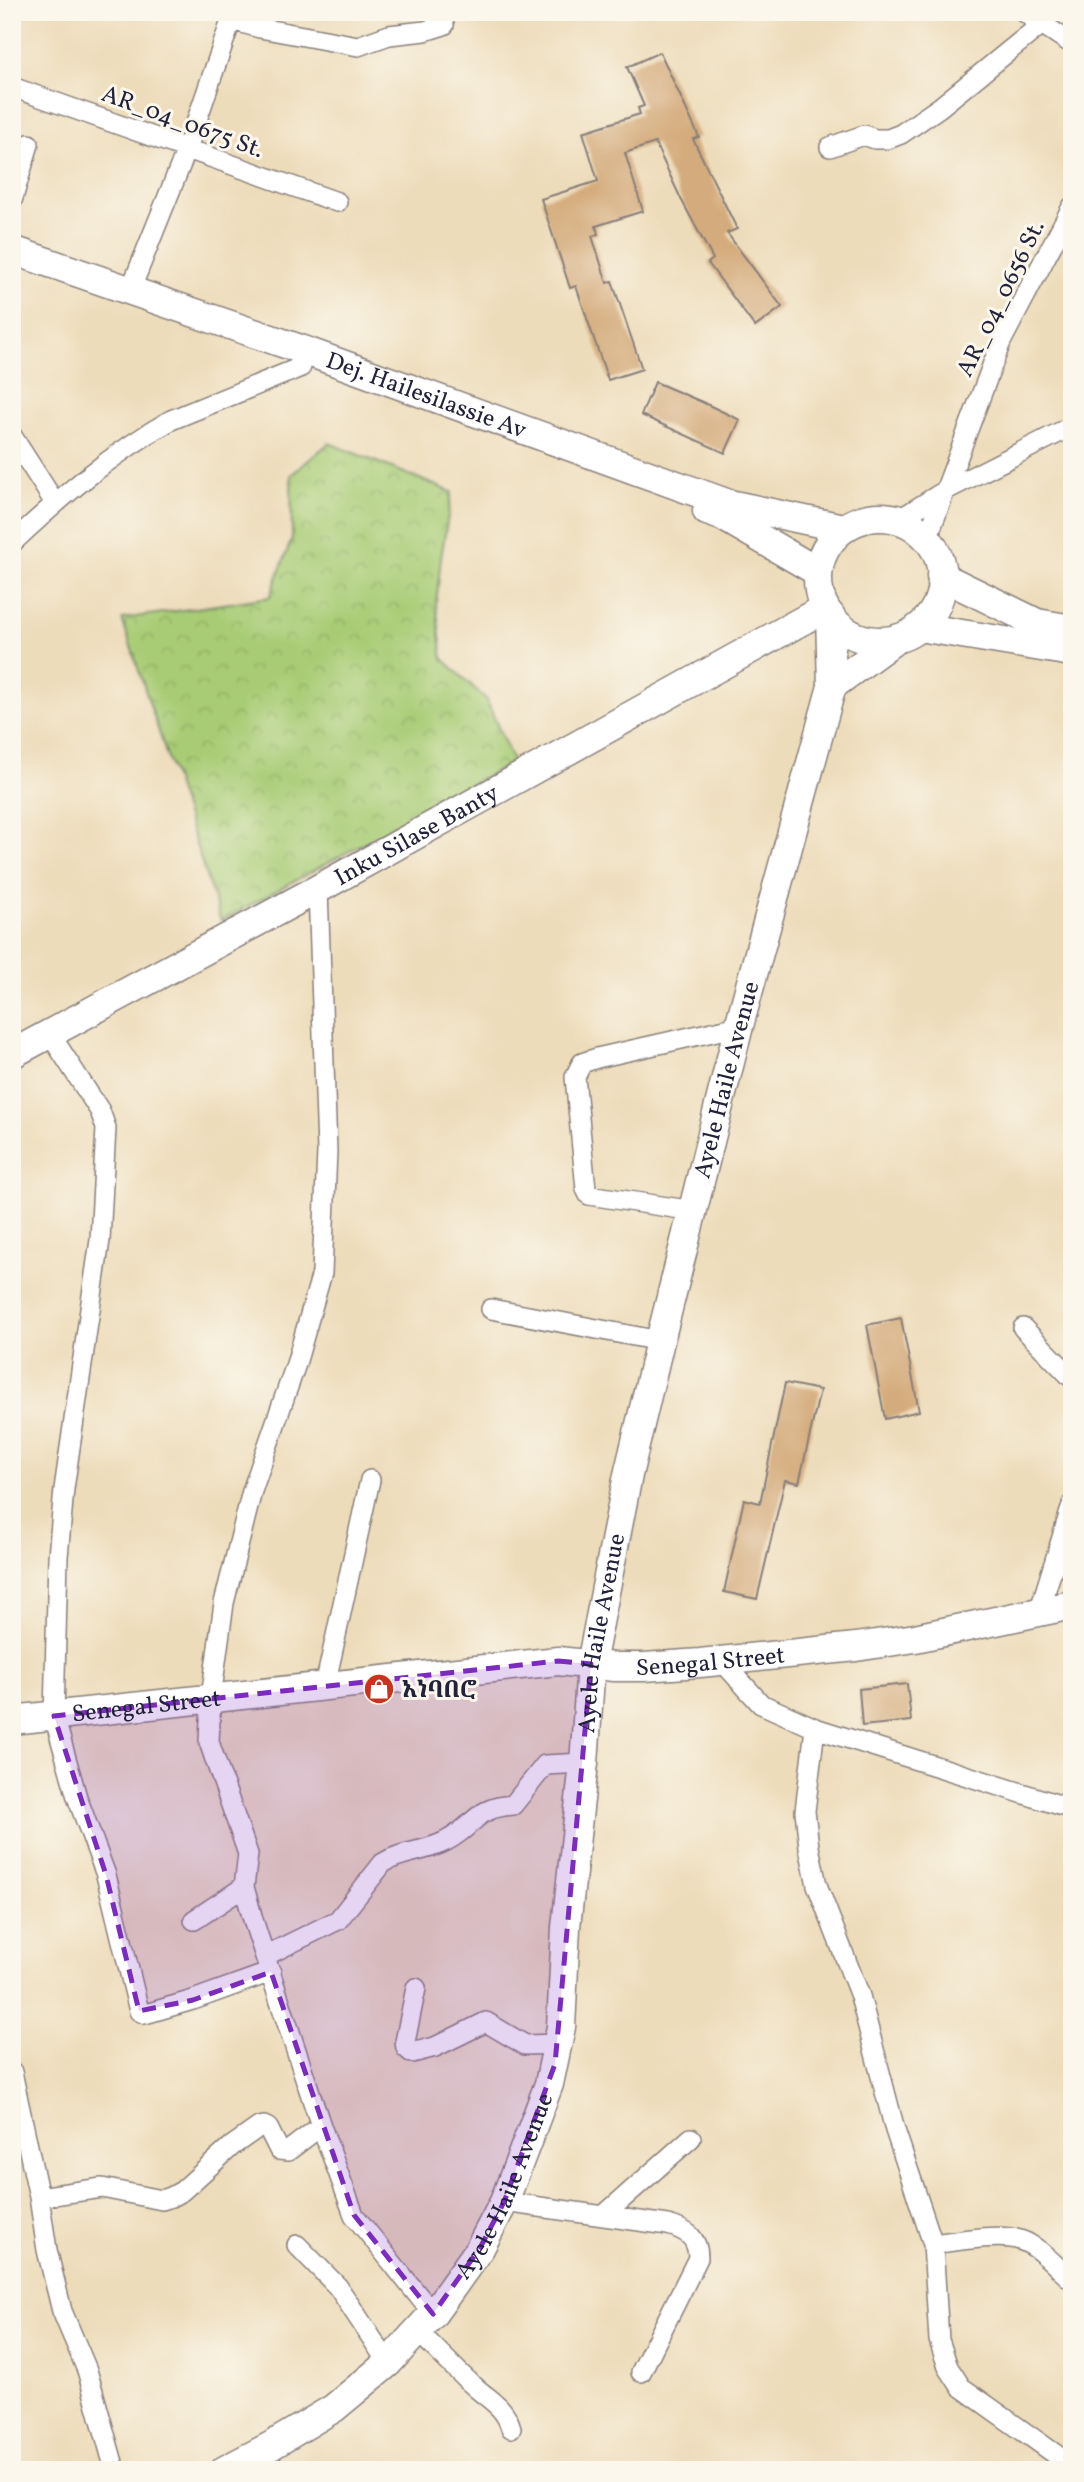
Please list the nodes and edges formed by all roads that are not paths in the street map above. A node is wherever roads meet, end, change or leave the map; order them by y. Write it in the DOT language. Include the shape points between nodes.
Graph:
graph roads {
  1 [pos="1024,12"];
  2 [pos="233,16"];
  3 [pos="444,24"];
  4 [pos="1042,24"];
  5 [pos="1072,44"];
  6 [pos="12,87"];
  7 [pos="30,144"];
  8 [pos="830,147"];
  9 [pos="187,149"];
  10 [pos="12,201"];
  11 [pos="337,202"];
  12 [pos="1072,207"];
  13 [pos="12,250"];
  14 [pos="12,264"];
  15 [pos="130,291"];
  16 [pos="301,367"];
  17 [pos="1072,426"];
  18 [pos="12,436"];
  19 [pos="946,490"];
  20 [pos="55,503"];
  21 [pos="898,520"];
  22 [pos="843,528"];
  23 [pos="927,539"];
  24 [pos="12,543"];
  25 [pos="818,572"];
  26 [pos="941,576"];
  27 [pos="825,611"];
  28 [pos="1072,629"];
  29 [pos="908,633"];
  30 [pos="1072,652"];
  31 [pos="832,686"];
  32 [pos="318,889"];
  33 [pos="739,1026"];
  34 [pos="50,1034"];
  35 [pos="12,1054"];
  36 [pos="694,1211"];
  37 [pos="491,1309"];
  38 [pos="1023,1328"];
  39 [pos="660,1341"];
  40 [pos="1072,1378"];
  41 [pos="370,1480"];
  42 [pos="1072,1505"];
  43 [pos="1072,1605"];
  44 [pos="1039,1612"];
  45 [pos="722,1661"];
  46 [pos="591,1664"];
  47 [pos="325,1686"];
  48 [pos="211,1698"];
  49 [pos="54,1716"];
  50 [pos="12,1720"];
  51 [pos="815,1728"];
  52 [pos="584,1762"];
  53 [pos="1072,1809"];
  54 [pos="244,1888"];
  55 [pos="194,1920"];
  56 [pos="268,1964"];
  57 [pos="416,1988"];
  58 [pos="559,2044"];
  59 [pos="12,2072"];
  60 [pos="321,2126"];
  61 [pos="691,2138"];
  62 [pos="39,2197"];
  63 [pos="504,2202"];
  64 [pos="603,2216"];
  65 [pos="933,2244"];
  66 [pos="297,2245"];
  67 [pos="1072,2280"];
  68 [pos="425,2323"];
  69 [pos="388,2363"];
  70 [pos="641,2372"];
  71 [pos="511,2428"];
  72 [pos="1072,2466"];
  73 [pos="115,2470"];
  74 [pos="225,2470"];
  1 -- 4 [label="street"];
  2 -- 3 [label="street" via="260,29 358,46"];
  2 -- 9 [label="street"];
  4 -- 5 [label="street"];
  4 -- 8 [label="street" via="901,134 875,139 864,135"];
  6 -- 9 [label="street, AR_04_0675 St."];
  7 -- 10 [label="street"];
  9 -- 11 [label="street, AR_04_0675 St."];
  9 -- 15 [label="street"];
  12 -- 19 [label="street, AR_04_0656 St." via="1000,342"];
  13 -- 15 [label="main road, Dej. Hailesilassie Av"];
  14 -- 16 [label="main road, Dej. Hailesilassie Av"];
  15 -- 22 [label="main road, Dej. Hailesilassie Av" via="729,504"];
  16 -- 20 [label="street" via="171,420 105,461"];
  16 -- 25 [label="main road, Dej. Hailesilassie Av" via="724,517"];
  17 -- 19 [label="street"];
  18 -- 20 [label="street"];
  19 -- 21 [label="street"];
  19 -- 23 [label="street, AR_04_0656 St."];
  20 -- 24 [label="street"];
  21 -- 22 [label="main road, Dej. Hailesilassie Av" via="867,518"];
  21 -- 23 [label="main road"];
  22 -- 25 [label="main road" via="828,544"];
  23 -- 26 [label="main road"];
  25 -- 27 [label="main road"];
  26 -- 28 [label="main road" via="1037,623"];
  26 -- 29 [label="main road" via="937,602 928,618"];
  27 -- 29 [label="main road" via="859,638 878,641"];
  27 -- 31 [label="main road, Ayele Haile Avenue"];
  27 -- 32 [label="main road, Inku Silase Banty"];
  29 -- 30 [label="main road"];
  29 -- 31 [label="main road"];
  31 -- 33 [label="main road, Ayele Haile Avenue"];
  32 -- 34 [label="main road, Inku Silase Banty"];
  32 -- 48 [label="street" via="327,1151 322,1273 252,1491 224,1603"];
  33 -- 36 [label="main road, Ayele Haile Avenue"];
  33 -- 36 [label="street" via="597,1058 582,1063 575,1077 589,1195"];
  34 -- 35 [label="main road, Inku Silase Banty"];
  34 -- 49 [label="street" via="100,1111 106,1128 100,1241 58,1558"];
  36 -- 39 [label="main road, Ayele Haile Avenue"];
  37 -- 39 [label="street"];
  38 -- 40 [label="street"];
  39 -- 46 [label="main road, Ayele Haile Avenue"];
  41 -- 47 [label="street"];
  42 -- 44 [label="street"];
  43 -- 44 [label="main road, Senegal Street"];
  44 -- 45 [label="main road, Senegal Street" via="915,1638"];
  45 -- 46 [label="main road, Senegal Street" via="644,1667"];
  45 -- 51 [label="street" via="761,1704"];
  46 -- 47 [label="main road, Senegal Street" via="558,1661"];
  46 -- 52 [label="main road, Ayele Haile Avenue"];
  47 -- 48 [label="main road, Senegal Street"];
  48 -- 49 [label="main road, Senegal Street"];
  48 -- 54 [label="street" via="209,1742 248,1854"];
  49 -- 50 [label="main road, Senegal Street"];
  49 -- 56 [label="street" via="106,1875 139,2011 145,2014 193,2000"];
  51 -- 53 [label="street"];
  51 -- 65 [label="street" via="805,1811 817,1885 860,1996 895,2130"];
  52 -- 56 [label="street" via="545,1765 513,1805 482,1811 464,1830 433,1848 392,1857 338,1920"];
  52 -- 58 [label="main road, Ayele Haile Avenue"];
  54 -- 55 [label="street"];
  54 -- 56 [label="street"];
  56 -- 60 [label="street"];
  57 -- 58 [label="street" via="405,2042 412,2053 486,2022 525,2045"];
  58 -- 63 [label="main road, Ayele Haile Avenue" via="549,2084"];
  59 -- 62 [label="street"];
  60 -- 62 [label="street" via="288,2151 279,2150 268,2128 259,2127 182,2191 162,2200 102,2188"];
  60 -- 68 [label="street" via="359,2224"];
  61 -- 64 [label="street"];
  62 -- 73 [label="street" via="62,2311 87,2370"];
  63 -- 64 [label="street"];
  63 -- 68 [label="main road, Ayele Haile Avenue" via="480,2248"];
  64 -- 70 [label="street" via="680,2228 692,2236 698,2248 698,2258"];
  65 -- 67 [label="street" via="985,2238 1020,2240"];
  65 -- 72 [label="street" via="939,2340 948,2367 961,2387"];
  66 -- 69 [label="street" via="338,2287"];
  68 -- 69 [label="main road, Ayele Haile Avenue"];
  68 -- 71 [label="street" via="475,2387 496,2402"];
  69 -- 74 [label="main road, Ayele Haile Avenue" via="334,2407"];
}
